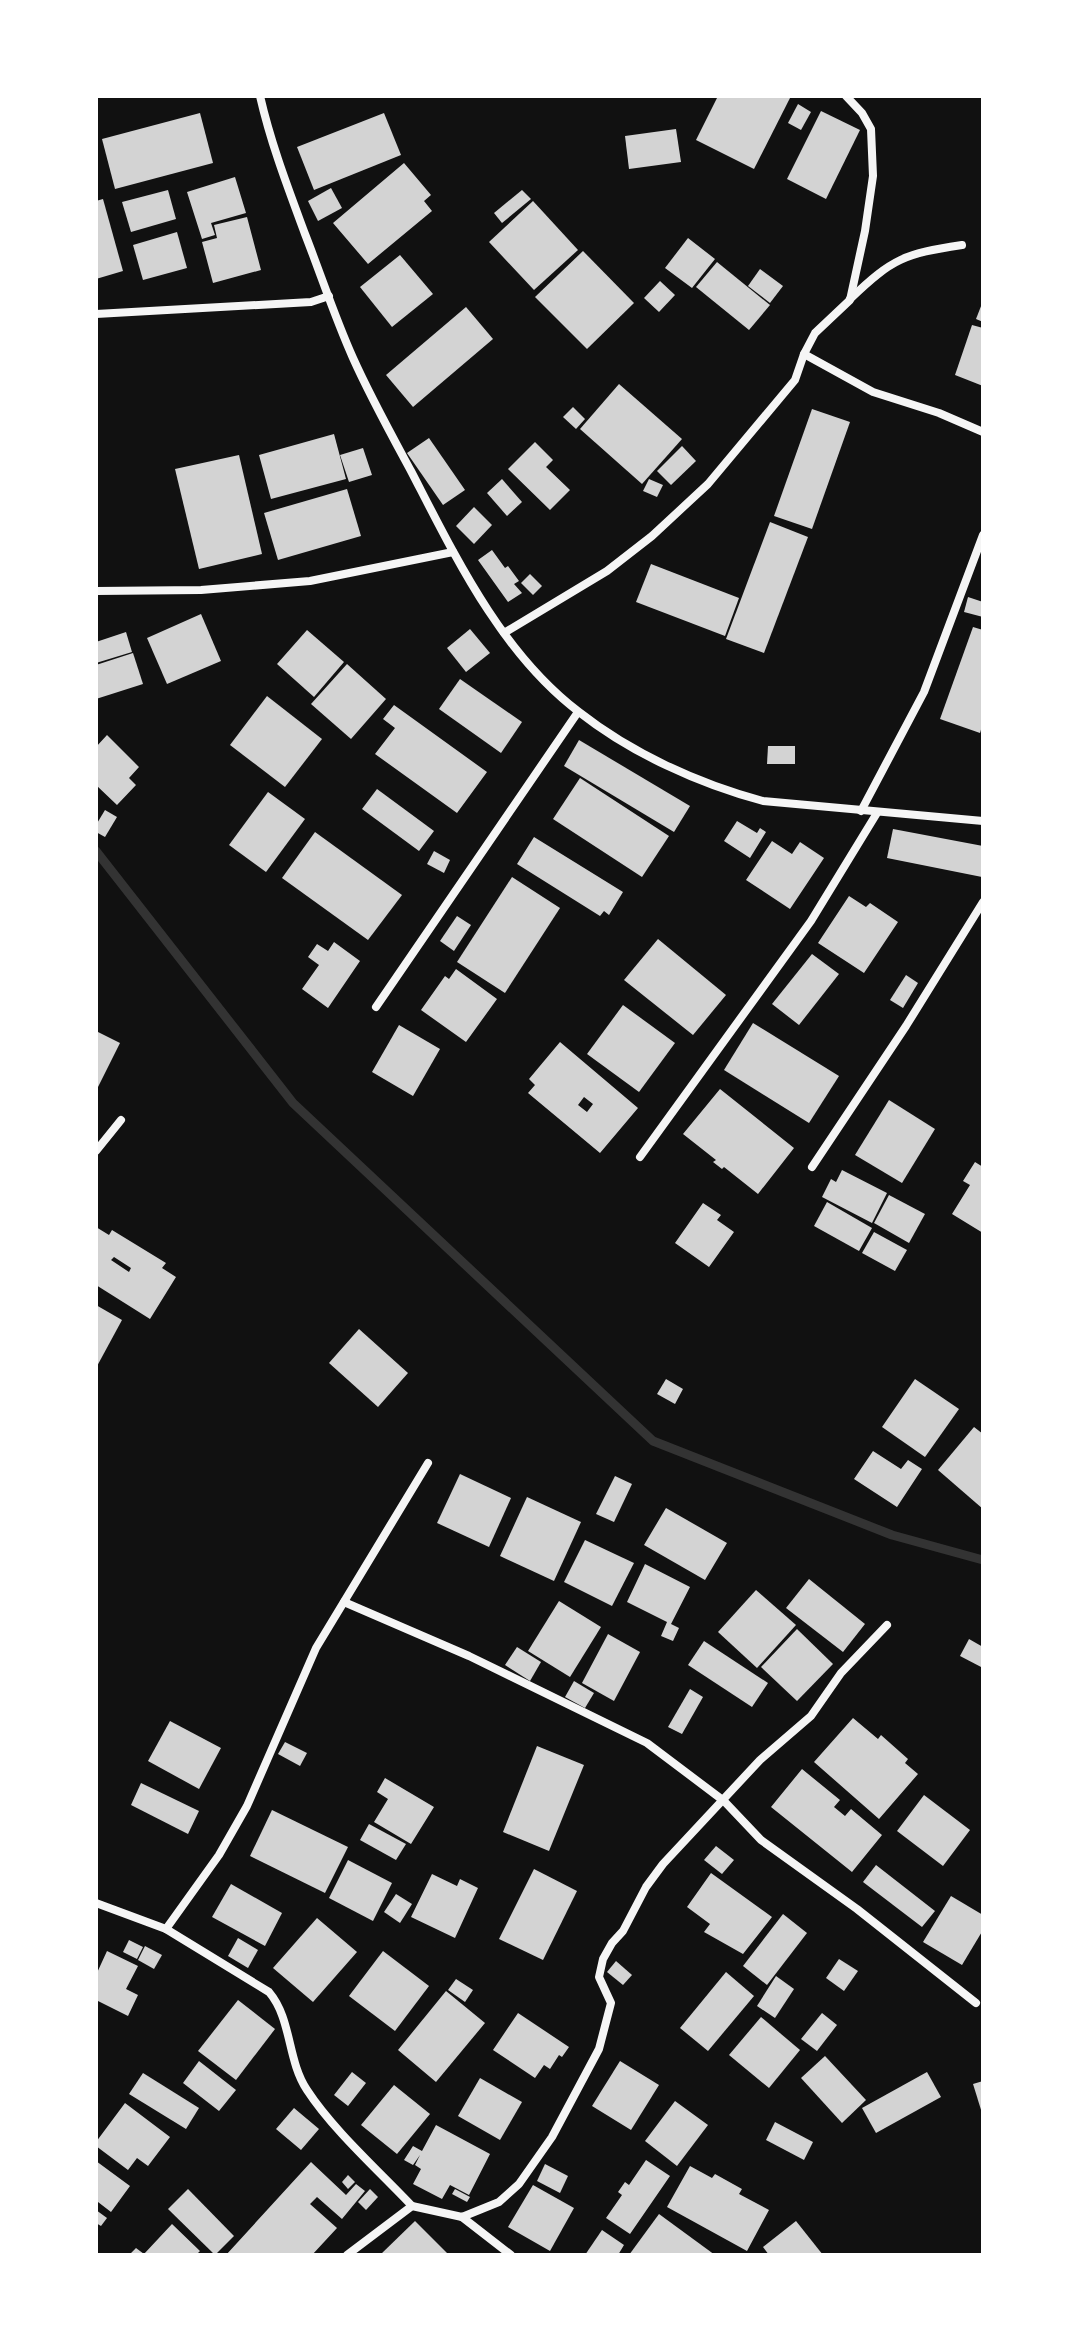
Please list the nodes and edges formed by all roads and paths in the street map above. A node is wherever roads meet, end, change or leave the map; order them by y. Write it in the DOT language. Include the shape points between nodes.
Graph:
graph roads {
  1 [pos="260,96"];
  2 [pos="846,96"];
  3 [pos="962,245"];
  4 [pos="329,296"];
  5 [pos="850,300"];
  6 [pos="96,314"];
  7 [pos="804,354"];
  8 [pos="983,432"];
  9 [pos="983,535"];
  10 [pos="453,552"];
  11 [pos="96,591"];
  12 [pos="504,633"];
  13 [pos="578,712"];
  14 [pos="861,811"];
  15 [pos="877,813"];
  16 [pos="983,821"];
  17 [pos="983,902"];
  18 [pos="376,1007"];
  19 [pos="121,1120"];
  20 [pos="96,1151"];
  21 [pos="640,1157"];
  22 [pos="812,1167"];
  23 [pos="428,1463"];
  24 [pos="344,1602"];
  25 [pos="887,1625"];
  26 [pos="724,1801"];
  27 [pos="96,1903"];
  28 [pos="166,1929"];
  29 [pos="976,2003"];
  30 [pos="412,2206"];
  31 [pos="462,2217"];
  32 [pos="347,2255"];
  33 [pos="511,2255"];
  1 -- 4 [label="street" via="270,140"];
  2 -- 5 [label="street" via="871,129 873,176"];
  3 -- 5 [label="street" via="913,253 880,270"];
  4 -- 6 [label="street" via="311,302"];
  4 -- 10 [label="street" via="353,359"];
  5 -- 7 [label="street" via="815,333"];
  7 -- 8 [label="street" via="873,392"];
  7 -- 12 [label="street" via="795,380 708,484 607,571"];
  9 -- 14 [label="street" via="924,692"];
  10 -- 11 [label="street" via="310,581"];
  10 -- 12 [label="street"];
  12 -- 13 [label="street"];
  13 -- 14 [label="street" via="673,769 729,792 763,801"];
  13 -- 18 [label="street"];
  14 -- 15 [label="street"];
  15 -- 16 [label="street"];
  15 -- 21 [label="street" via="811,921"];
  17 -- 22 [label="street"];
  19 -- 20 [label="street"];
  23 -- 24 [label="street"];
  24 -- 26 [label="street" via="647,1743"];
  24 -- 28 [label="street" via="316,1648 247,1806"];
  25 -- 26 [label="street" via="841,1673 811,1716 760,1760"];
  26 -- 29 [label="street" via="761,1840"];
  26 -- 31 [label="street" via="663,1864 603,1959 599,1977 611,2003 606,2030 552,2137 519,2184 499,2202"];
  27 -- 28 [label="street"];
  28 -- 30 [label="street" via="269,1992 279,2004 306,2089"];
  30 -- 31 [label="street"];
  30 -- 32 [label="street"];
  31 -- 33 [label="street"];
}
